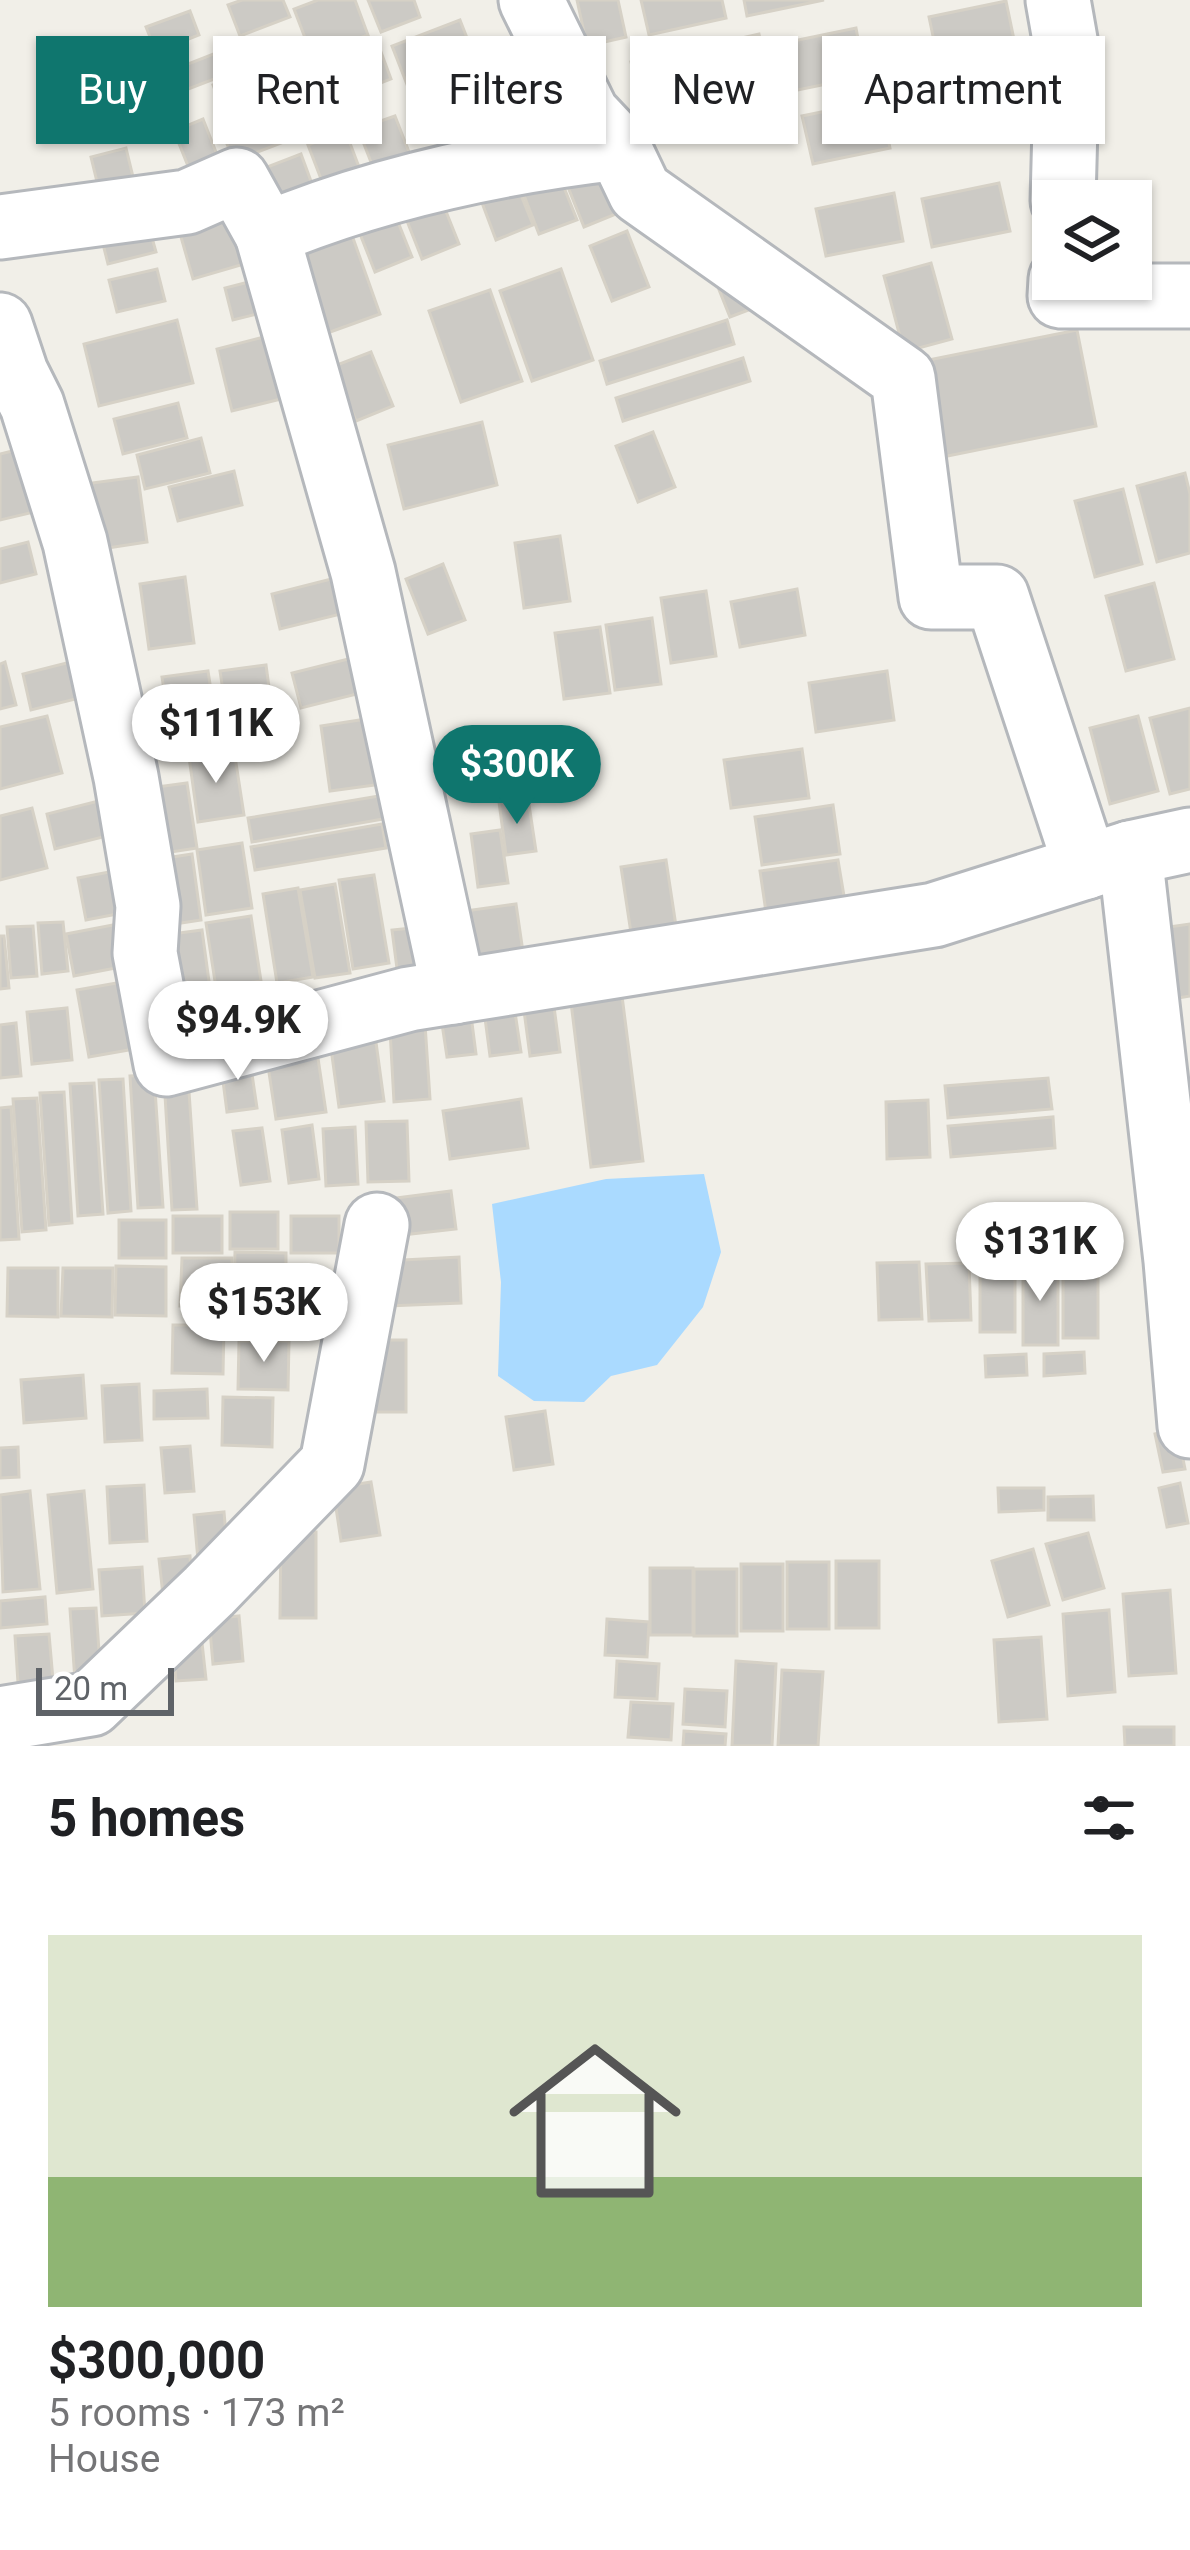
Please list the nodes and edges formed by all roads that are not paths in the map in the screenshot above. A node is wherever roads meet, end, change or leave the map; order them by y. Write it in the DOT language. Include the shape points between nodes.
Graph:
graph roads {
  1 [pos="531,0"];
  2 [pos="1058,0"];
  3 [pos="620,148"];
  4 [pos="1064,180"];
  5 [pos="0,226"];
  6 [pos="267,234"];
  7 [pos="1152,296"];
  8 [pos="1190,296"];
  9 [pos="0,325"];
  10 [pos="1190,840"];
  11 [pos="1108,860"];
  12 [pos="454,992"];
  13 [pos="377,1225"];
  14 [pos="1190,1426"];
  15 [pos="0,1719"];
  1 -- 3 [label="street" via="587,114"];
  2 -- 4 [label="street" via="1067,51"];
  3 -- 6 [label="street" via="419,183"];
  3 -- 11 [label="street" via="640,192 903,378 932,597 997,597"];
  5 -- 6 [label="street" via="187,202 236,180"];
  6 -- 12 [label="street" via="363,572"];
  7 -- 8 [label="street"];
  9 -- 12 [label="street" via="75,542 127,777 166,1064"];
  10 -- 11 [label="street"];
  11 -- 12 [label="street" via="934,915"];
  11 -- 14 [label="street" via="1176,1261"];
  13 -- 15 [label="street" via="332,1464 92,1704"];
}
